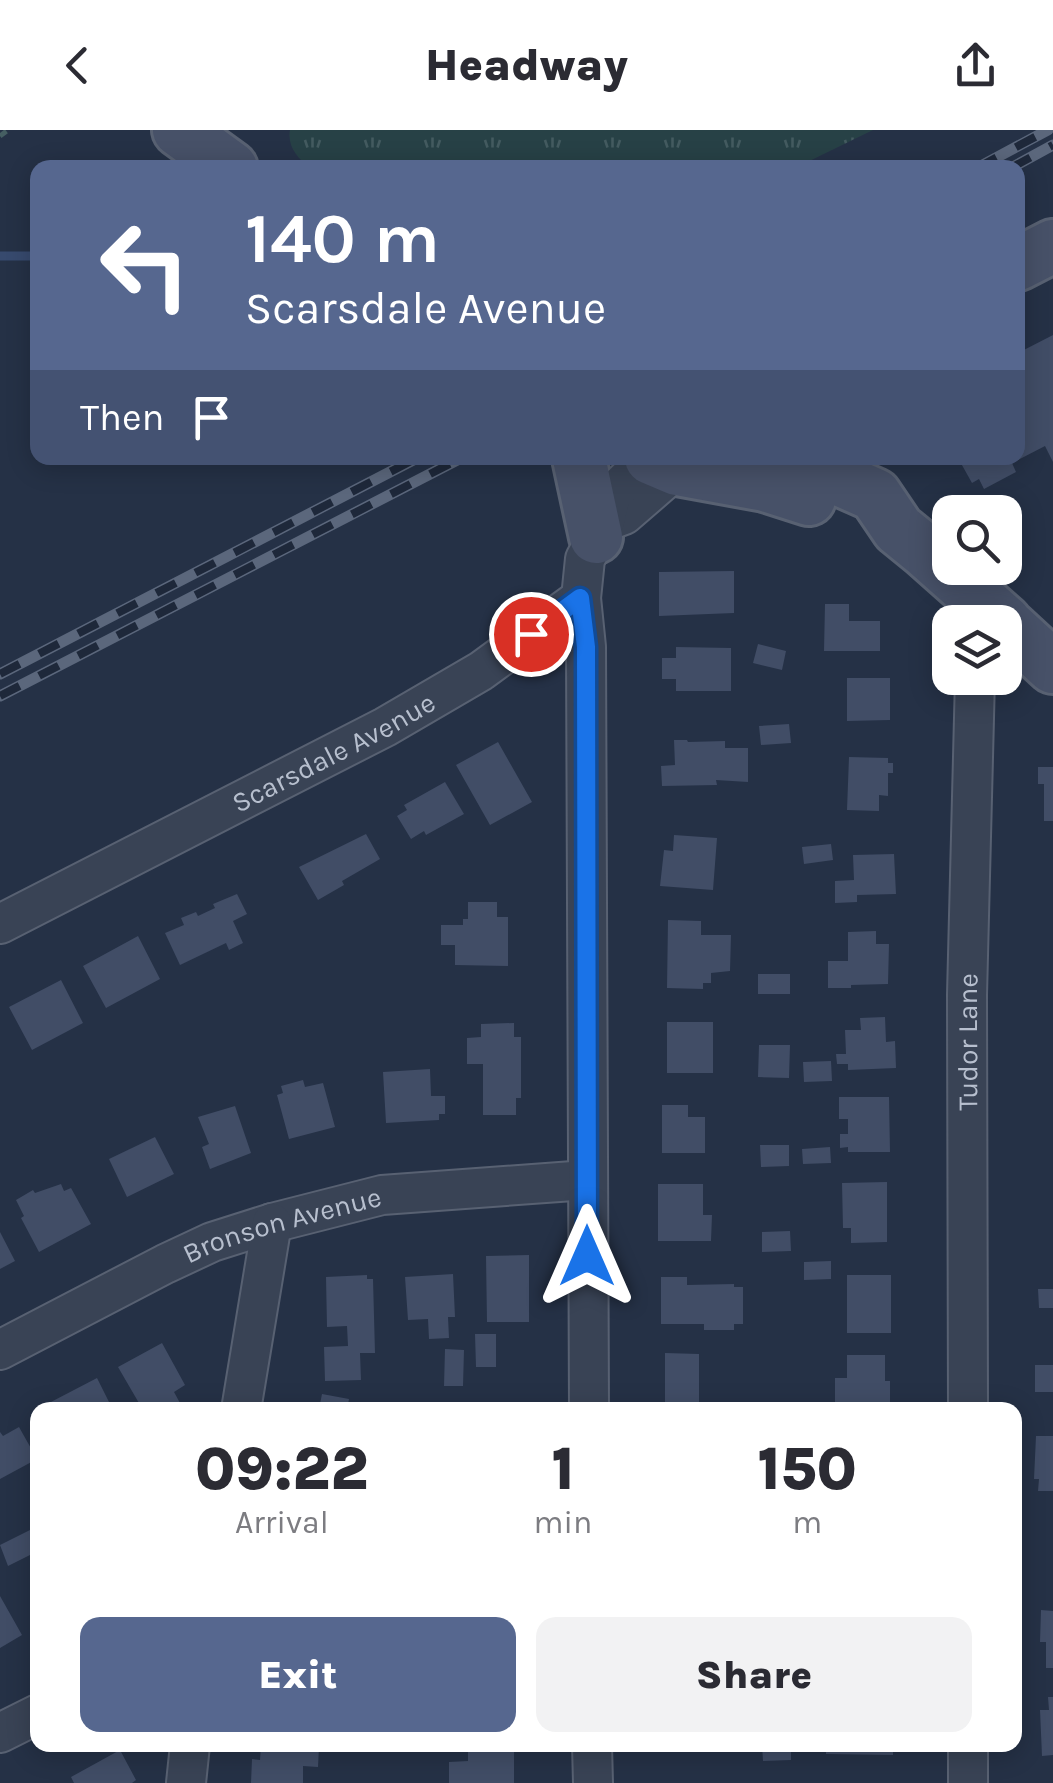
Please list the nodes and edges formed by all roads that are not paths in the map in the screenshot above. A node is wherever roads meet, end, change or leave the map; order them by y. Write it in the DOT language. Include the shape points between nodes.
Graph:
graph roads {
  1 [pos="1053,246"];
  2 [pos="1025,260"];
  3 [pos="581,465"];
  4 [pos="662,465"];
  5 [pos="685,465"];
  6 [pos="796,465"];
  7 [pos="878,494"];
  8 [pos="600,529"];
  9 [pos="580,598"];
  10 [pos="981,605"];
  11 [pos="1022,642"];
  12 [pos="1053,668"];
  13 [pos="975,695"];
  14 [pos="0,924"];
  15 [pos="586,1180"];
  16 [pos="272,1223"];
  17 [pos="0,1350"];
  18 [pos="242,1402"];
  19 [pos="589,1402"];
  20 [pos="968,1402"];
  21 [pos="30,1718"];
  22 [pos="0,1733"];
  23 [pos="189,1752"];
  24 [pos="592,1752"];
  25 [pos="968,1752"];
  26 [pos="186,1783"];
  27 [pos="593,1783"];
  28 [pos="968,1783"];
  1 -- 2 [label="street"];
  3 -- 8 [label="street"];
  4 -- 8 [label="street" via="624,515"];
  5 -- 7 [label="street" via="815,500 864,524"];
  6 -- 7 [label="street"];
  7 -- 10 [label="street"];
  8 -- 9 [label="street" via="584,559"];
  9 -- 14 [label="street, Scarsdale Avenue" via="481,671 384,726"];
  9 -- 15 [label="street" via="586,647"];
  11 -- 12 [label="street"];
  13 -- 20 [label="street, Tudor Lane"];
  15 -- 16 [label="street, Bronson Avenue" via="382,1195"];
  15 -- 19 [label="street"];
  16 -- 17 [label="street, Bronson Avenue" via="212,1242"];
  16 -- 18 [label="street"];
  21 -- 22 [label="street"];
  23 -- 26 [label="street"];
  24 -- 27 [label="street"];
  25 -- 28 [label="street"];
}
